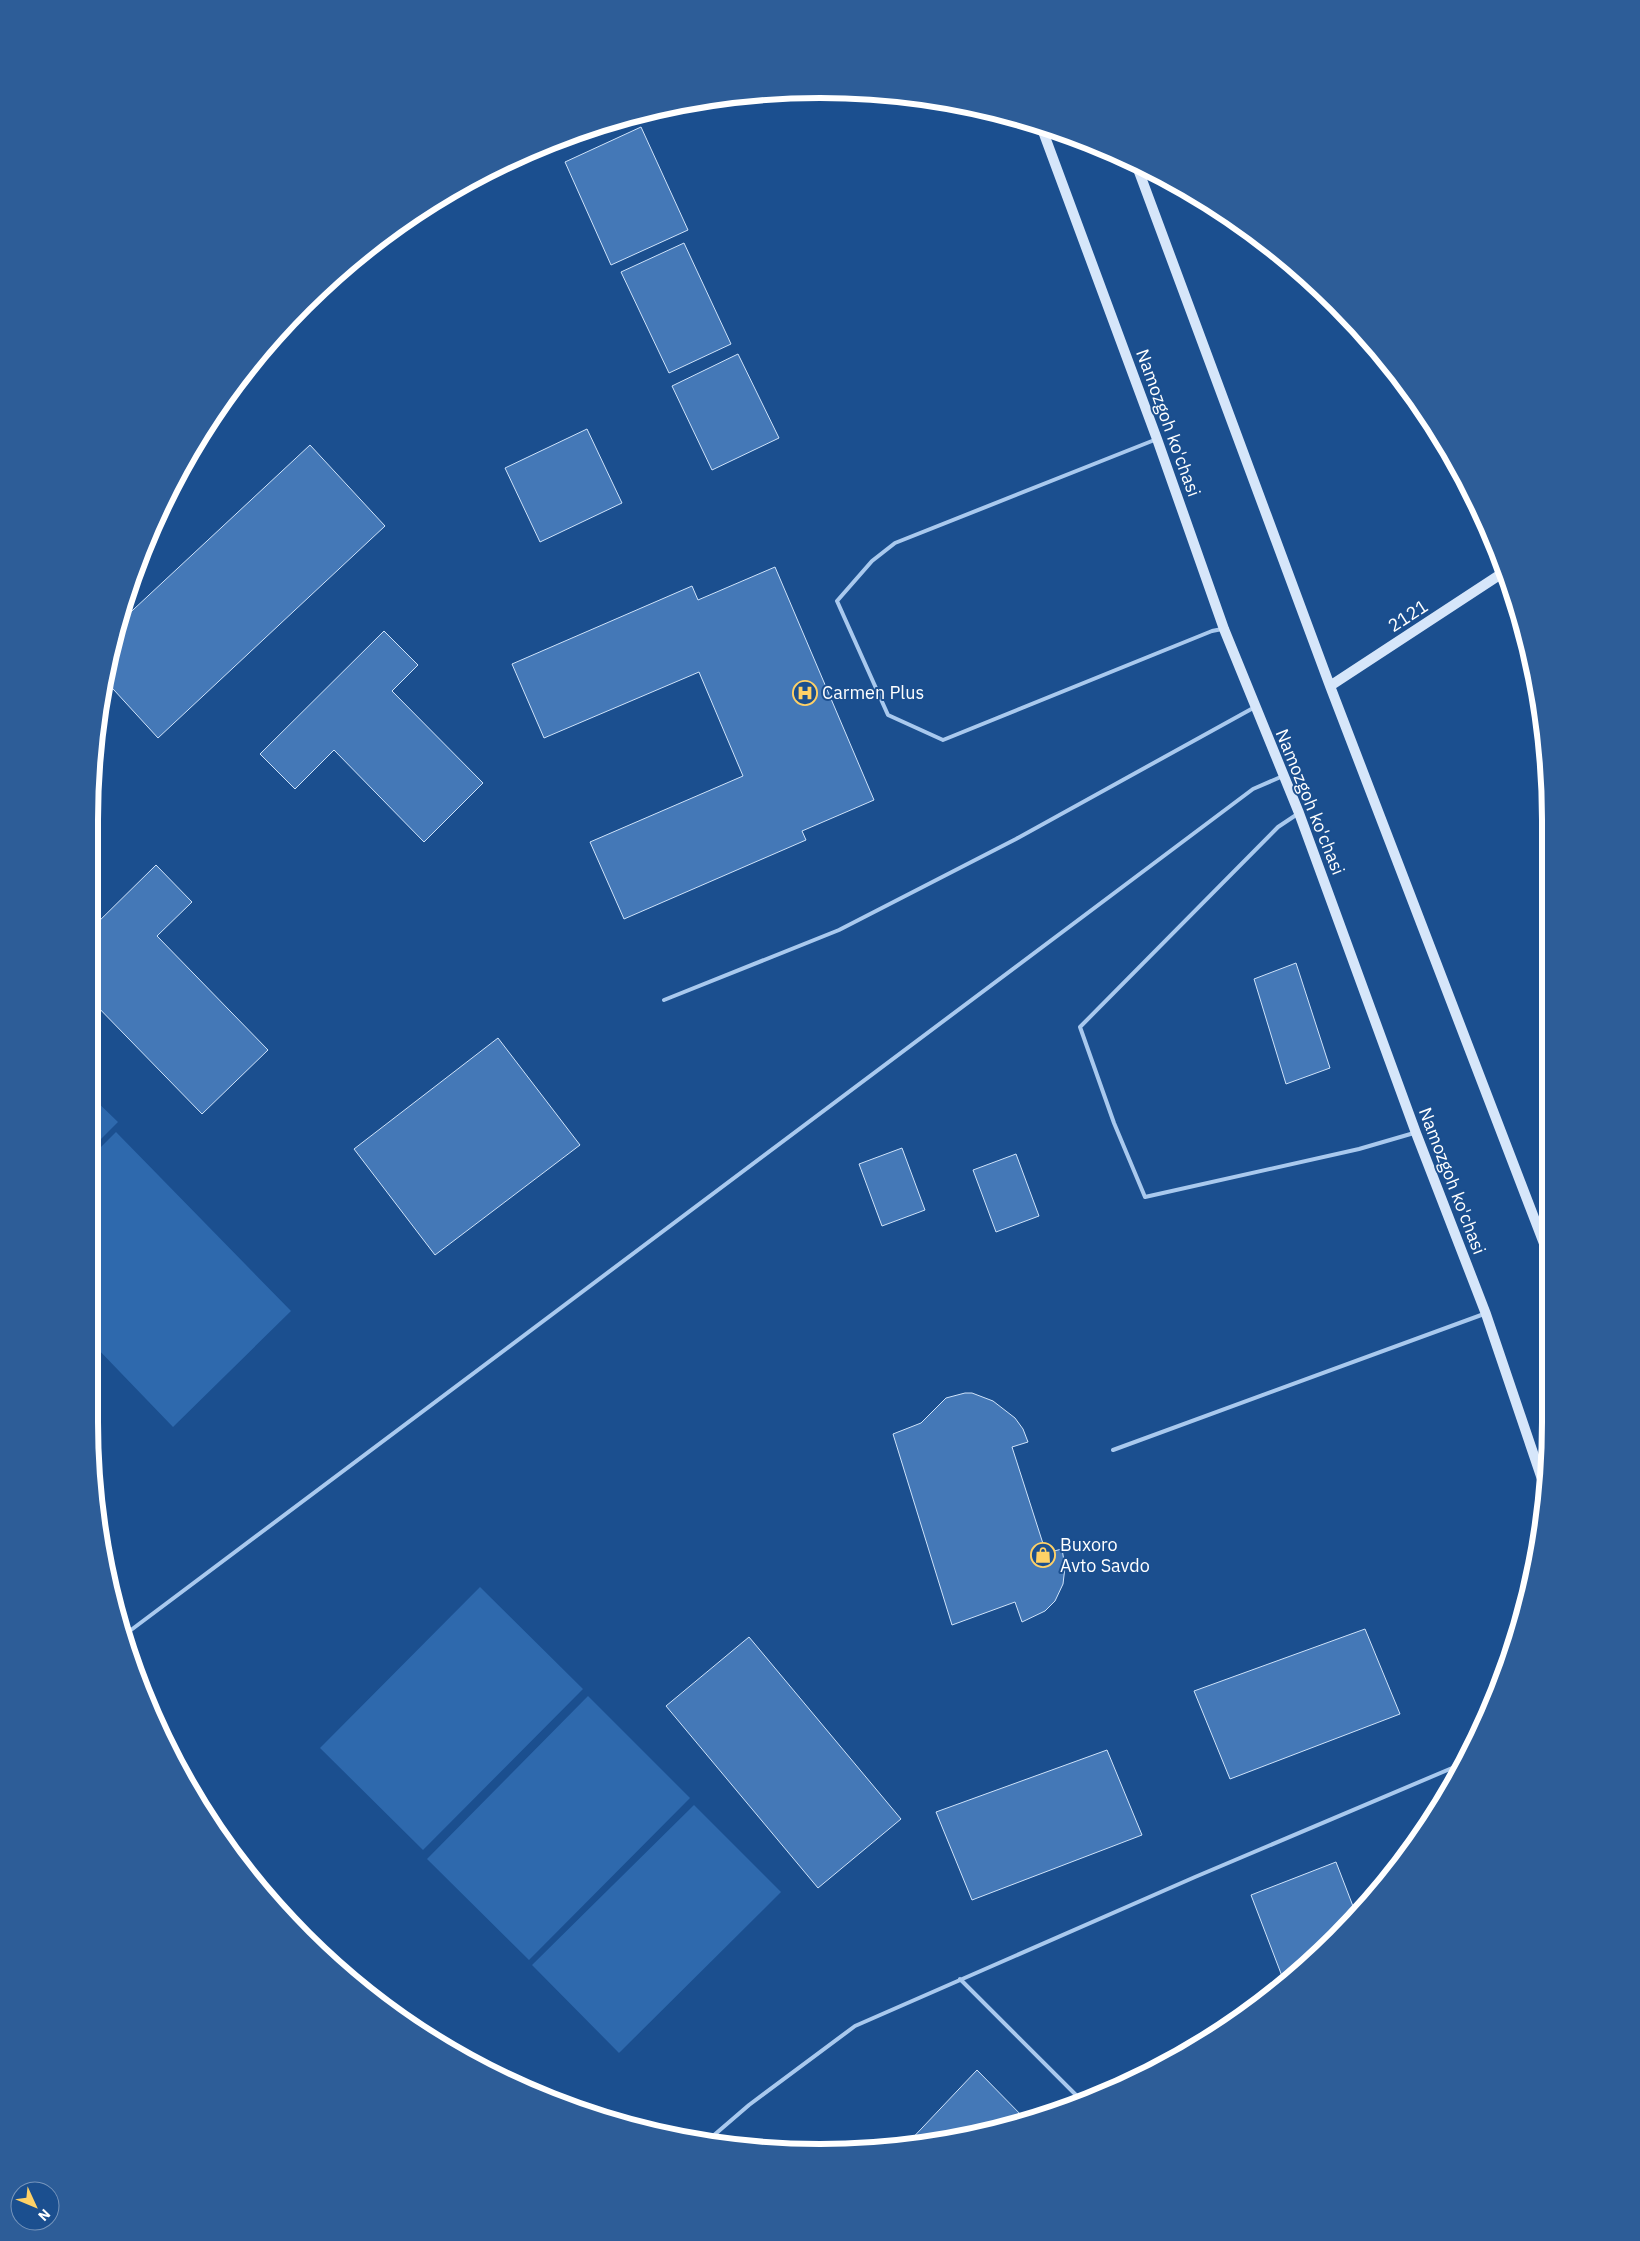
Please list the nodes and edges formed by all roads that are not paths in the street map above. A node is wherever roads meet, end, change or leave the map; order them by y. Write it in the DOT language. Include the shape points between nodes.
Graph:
graph roads {
  1 [pos="1044,133"];
  2 [pos="1139,172"];
  3 [pos="1157,439"];
  4 [pos="1499,575"];
  5 [pos="1224,629"];
  6 [pos="1330,686"];
  7 [pos="1255,707"];
  8 [pos="1283,776"];
  9 [pos="1299,813"];
  10 [pos="664,1000"];
  11 [pos="1416,1133"];
  12 [pos="1542,1238"];
  13 [pos="1486,1314"];
  14 [pos="1113,1450"];
  15 [pos="1540,1474"];
  16 [pos="129,1631"];
  17 [pos="1454,1767"];
  18 [pos="960,1979"];
  19 [pos="1077,2096"];
  20 [pos="714,2135"];
  1 -- 3 [label="main road, Namozgoh ko'chasi"];
  2 -- 6 [label="main road"];
  3 -- 5 [label="main road, Namozgoh ko'chasi"];
  3 -- 5 [label="lane" via="895,543 872,561 837,601 888,715 943,740 1212,631"];
  4 -- 6 [label="main road, 2121"];
  5 -- 7 [label="main road, Namozgoh ko'chasi"];
  6 -- 12 [label="main road"];
  7 -- 8 [label="main road, Namozgoh ko'chasi"];
  7 -- 10 [label="lane" via="1016,839 839,930"];
  8 -- 9 [label="main road, Namozgoh ko'chasi"];
  8 -- 16 [label="lane" via="1253,789"];
  9 -- 11 [label="main road, Namozgoh ko'chasi"];
  9 -- 11 [label="lane" via="1278,827 1080,1027 1114,1123 1145,1197"];
  11 -- 13 [label="main road, Namozgoh ko'chasi"];
  13 -- 14 [label="lane"];
  13 -- 15 [label="main road, Namozgoh ko'chasi"];
  17 -- 18 [label="lane"];
  18 -- 19 [label="lane"];
  18 -- 20 [label="lane" via="855,2026"];
}
